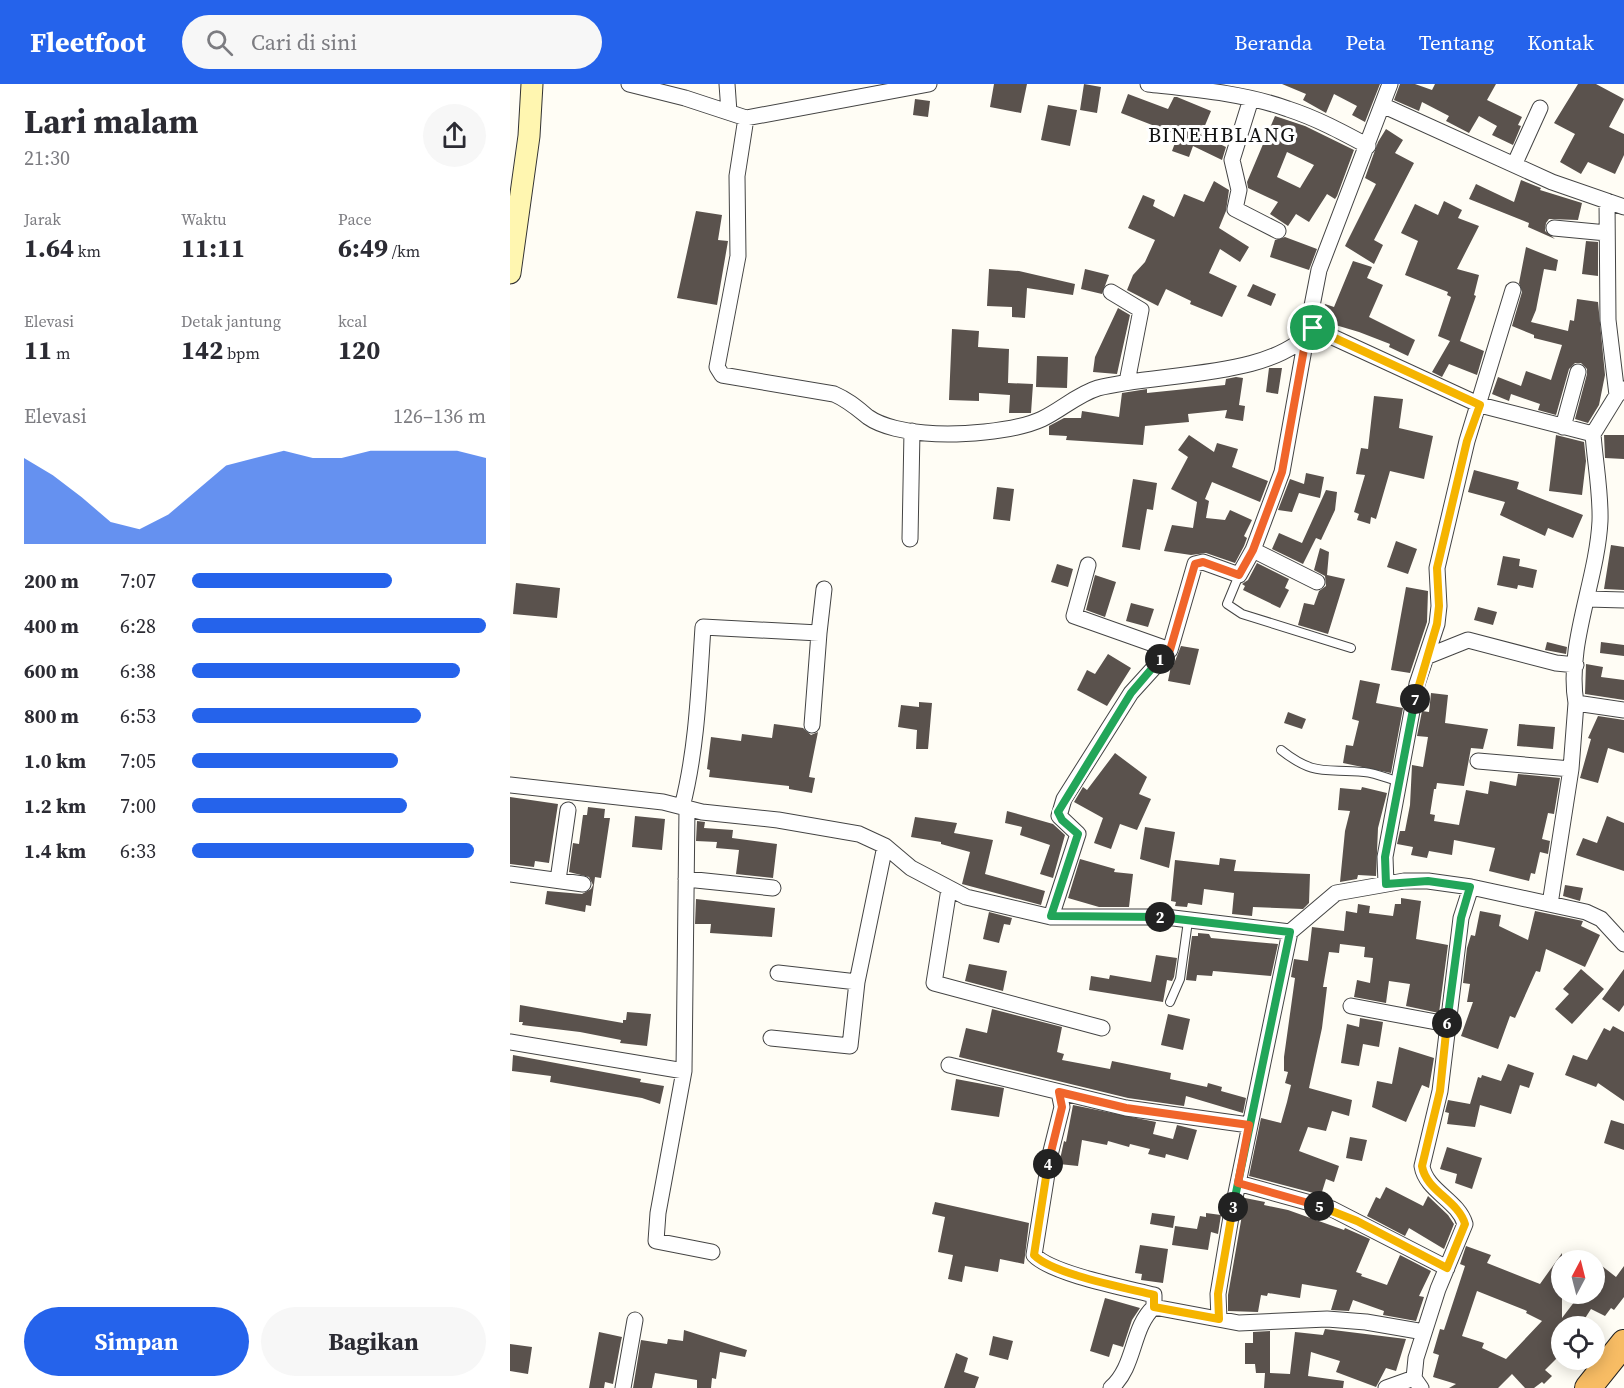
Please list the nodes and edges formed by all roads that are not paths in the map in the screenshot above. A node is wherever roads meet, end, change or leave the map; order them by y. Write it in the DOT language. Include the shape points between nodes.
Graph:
graph roads {
  1 [pos="532,84"];
  2 [pos="629,84"];
  3 [pos="727,84"];
  4 [pos="929,84"];
  5 [pos="1148,84"];
  6 [pos="1390,84"];
  7 [pos="1251,99"];
  8 [pos="1382,105"];
  9 [pos="1540,108"];
  10 [pos="729,112"];
  11 [pos="746,118"];
  12 [pos="1368,146"];
  13 [pos="1515,163"];
  14 [pos="1607,201"];
  15 [pos="1624,207"];
  16 [pos="1554,228"];
  17 [pos="1278,231"];
  18 [pos="1607,233"];
  19 [pos="510,273"];
  20 [pos="1513,290"];
  21 [pos="1111,292"];
  22 [pos="1310,333"];
  23 [pos="1578,372"];
  24 [pos="1127,382"];
  25 [pos="1620,392"];
  26 [pos="1480,405"];
  27 [pos="1563,427"];
  28 [pos="912,431"];
  29 [pos="1593,434"];
  30 [pos="910,539"];
  31 [pos="1253,550"];
  32 [pos="1088,566"];
  33 [pos="1239,575"];
  34 [pos="1317,582"];
  35 [pos="824,589"];
  36 [pos="1587,599"];
  37 [pos="1624,600"];
  38 [pos="819,633"];
  39 [pos="1351,648"];
  40 [pos="1170,650"];
  41 [pos="1428,656"];
  42 [pos="1576,665"];
  43 [pos="1576,703"];
  44 [pos="1624,710"];
  45 [pos="812,725"];
  46 [pos="1281,750"];
  47 [pos="1478,761"];
  48 [pos="1571,770"];
  49 [pos="1400,782"];
  50 [pos="510,785"];
  51 [pos="684,808"];
  52 [pos="568,810"];
  53 [pos="885,846"];
  54 [pos="510,874"];
  55 [pos="686,879"];
  56 [pos="558,880"];
  57 [pos="583,884"];
  58 [pos="1386,884"];
  59 [pos="1470,887"];
  60 [pos="773,888"];
  61 [pos="950,889"];
  62 [pos="1550,904"];
  63 [pos="1051,916"];
  64 [pos="1188,921"];
  65 [pos="1290,932"];
  66 [pos="1624,944"];
  67 [pos="778,973"];
  68 [pos="857,982"];
  69 [pos="1170,1002"];
  70 [pos="1351,1006"];
  71 [pos="1447,1024"];
  72 [pos="1102,1028"];
  73 [pos="771,1038"];
  74 [pos="510,1041"];
  75 [pos="949,1065"];
  76 [pos="684,1071"];
  77 [pos="1059,1092"];
  78 [pos="1249,1125"];
  79 [pos="1238,1183"];
  80 [pos="712,1252"];
  81 [pos="1447,1268"];
  82 [pos="1154,1307"];
  83 [pos="1219,1319"];
  84 [pos="635,1320"];
  85 [pos="1424,1332"];
  86 [pos="1624,1344"];
  87 [pos="1624,1370"];
  88 [pos="1418,1383"];
  89 [pos="623,1388"];
  90 [pos="1111,1388"];
  91 [pos="1386,1388"];
  92 [pos="1588,1388"];
  93 [pos="1610,1388"];
  1 -- 19 [label="main road" via="529,136"];
  2 -- 10 [label="street"];
  3 -- 10 [label="street"];
  4 -- 11 [label="street"];
  5 -- 7 [label="street"];
  6 -- 8 [label="street"];
  7 -- 12 [label="street" via="1312,117"];
  7 -- 17 [label="street" via="1232,160 1239,190 1235,209"];
  8 -- 12 [label="street"];
  8 -- 13 [label="street"];
  9 -- 13 [label="street"];
  10 -- 11 [label="street"];
  11 -- 28 [label="street" via="737,176 738,256 717,371 834,394 870,418"];
  12 -- 22 [label="street" via="1319,270"];
  13 -- 14 [label="street" via="1552,182"];
  14 -- 15 [label="street"];
  14 -- 18 [label="street"];
  16 -- 18 [label="street"];
  18 -- 25 [label="street" via="1608,320"];
  20 -- 26 [label="street"];
  21 -- 24 [label="street" via="1141,310"];
  22 -- 24 [label="street" via="1271,358 1249,365"];
  22 -- 26 [label="street"];
  22 -- 31 [label="street" via="1282,472"];
  23 -- 27 [label="street"];
  24 -- 28 [label="street" via="1095,389 1054,413 1021,425 957,433"];
  25 -- 29 [label="street"];
  26 -- 27 [label="street"];
  26 -- 41 [label="street" via="1467,441 1437,568 1439,606"];
  27 -- 29 [label="street"];
  28 -- 30 [label="street"];
  29 -- 36 [label="street" via="1600,523"];
  31 -- 33 [label="street"];
  31 -- 34 [label="street"];
  32 -- 40 [label="street" via="1074,616"];
  33 -- 39 [label="lane" via="1227,604 1230,608"];
  33 -- 40 [label="street" via="1203,562 1195,564"];
  35 -- 38 [label="street"];
  36 -- 37 [label="street"];
  36 -- 42 [label="street" via="1577,640"];
  38 -- 45 [label="street"];
  38 -- 51 [label="street" via="703,627 699,694"];
  40 -- 63 [label="street" via="1131,693 1058,812 1078,834"];
  41 -- 42 [label="street" via="1468,640"];
  41 -- 49 [label="street" via="1417,684"];
  42 -- 43 [label="street" via="1572,679"];
  43 -- 44 [label="street"];
  43 -- 48 [label="street"];
  46 -- 49 [label="lane" via="1314,770 1366,772"];
  47 -- 48 [label="street"];
  48 -- 62 [label="street"];
  49 -- 58 [label="street" via="1385,857"];
  50 -- 51 [label="street" via="663,801"];
  51 -- 53 [label="street" via="845,831"];
  51 -- 55 [label="street"];
  52 -- 56 [label="street"];
  53 -- 61 [label="street" via="911,868"];
  53 -- 68 [label="street"];
  54 -- 56 [label="street"];
  55 -- 60 [label="street"];
  55 -- 76 [label="street"];
  56 -- 57 [label="street"];
  58 -- 59 [label="street" via="1428,881"];
  58 -- 65 [label="street" via="1336,893"];
  59 -- 62 [label="street"];
  59 -- 71 [label="street" via="1461,918"];
  61 -- 63 [label="street" via="975,899"];
  61 -- 72 [label="street" via="934,983"];
  62 -- 66 [label="street" via="1601,919"];
  63 -- 64 [label="street" via="1165,917"];
  64 -- 65 [label="street"];
  64 -- 69 [label="lane" via="1180,979"];
  65 -- 78 [label="street"];
  67 -- 68 [label="street"];
  68 -- 73 [label="street" via="850,1046"];
  70 -- 71 [label="street"];
  71 -- 81 [label="street" via="1440,1091 1422,1166 1424,1177 1465,1224"];
  74 -- 76 [label="street"];
  75 -- 77 [label="street"];
  76 -- 80 [label="street" via="656,1241"];
  77 -- 78 [label="street" via="1126,1108"];
  77 -- 82 [label="street" via="1062,1107 1034,1255 1040,1262 1073,1273 1154,1295"];
  78 -- 79 [label="street"];
  79 -- 81 [label="street" via="1332,1209"];
  79 -- 83 [label="street" via="1218,1294"];
  81 -- 85 [label="street"];
  82 -- 83 [label="street"];
  82 -- 90 [label="street" via="1144,1321 1122,1378"];
  83 -- 85 [label="street" via="1254,1323 1327,1319"];
  84 -- 89 [label="street"];
  85 -- 88 [label="street"];
  86 -- 92 [label="highway"];
  87 -- 93 [label="highway"];
  88 -- 91 [label="street"];
}
